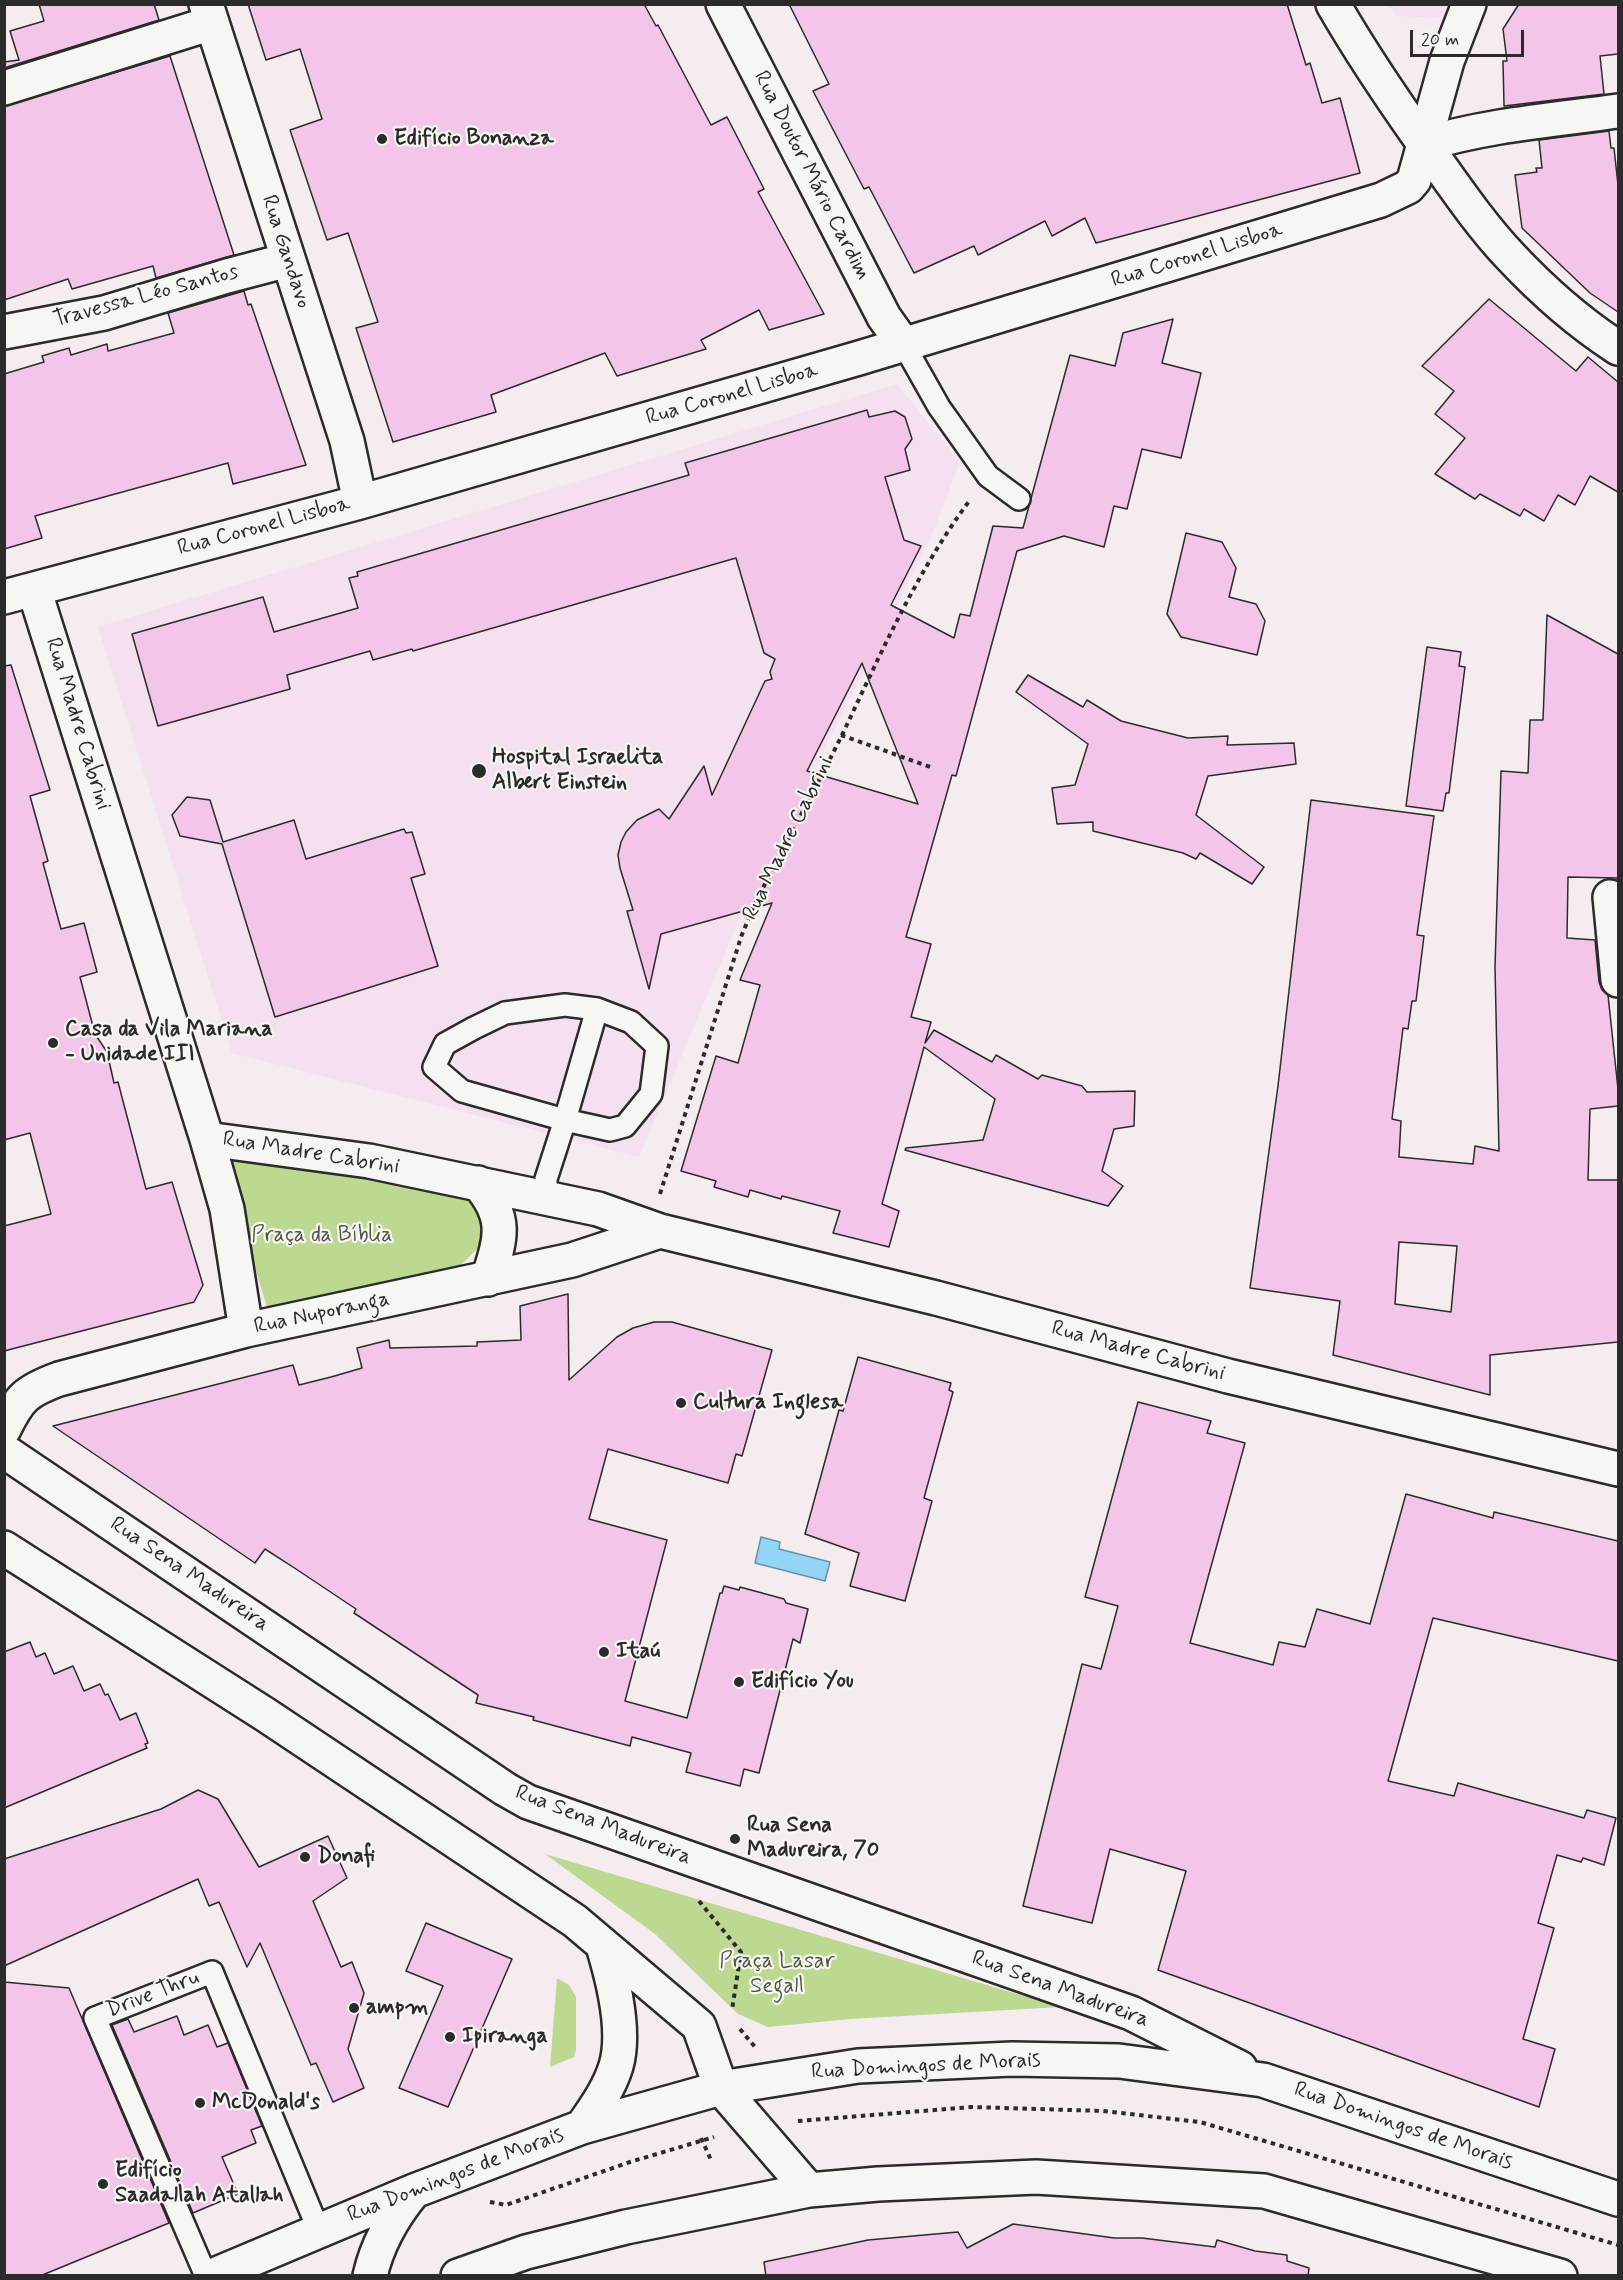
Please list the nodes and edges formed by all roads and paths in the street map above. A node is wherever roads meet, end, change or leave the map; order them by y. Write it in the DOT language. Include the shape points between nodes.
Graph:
graph roads {
  1 [pos="1333,4"];
  2 [pos="1469,4"];
  3 [pos="725,5"];
  4 [pos="209,14"];
  5 [pos="4,88"];
  6 [pos="1618,111"];
  7 [pos="1425,144"];
  8 [pos="288,260"];
  9 [pos="4,332"];
  10 [pos="904,345"];
  11 [pos="1618,348"];
  12 [pos="988,476"];
  13 [pos="1019,499"];
  14 [pos="360,502"];
  15 [pos="19,593"];
  16 [pos="841,735"];
  17 [pos="933,768"];
  18 [pos="1610,897"];
  19 [pos="1618,980"];
  20 [pos="597,1009"];
  21 [pos="565,1120"];
  22 [pos="207,1139"];
  23 [pos="478,1184"];
  24 [pos="546,1198"];
  25 [pos="660,1231"];
  26 [pos="488,1279"];
  27 [pos="246,1330"];
  28 [pos="4,1429"];
  29 [pos="4,1451"];
  30 [pos="1618,1469"];
  31 [pos="4,1548"];
  32 [pos="692,1892"];
  33 [pos="603,1946"];
  34 [pos="731,2018"];
  35 [pos="1263,2080"];
  36 [pos="721,2088"];
  37 [pos="582,2127"];
  38 [pos="699,2132"];
  39 [pos="711,2160"];
  40 [pos="809,2190"];
  41 [pos="414,2191"];
  42 [pos="1618,2199"];
  43 [pos="319,2231"];
  44 [pos="206,2276"];
  45 [pos="212,2276"];
  46 [pos="370,2276"];
  47 [pos="458,2276"];
  48 [pos="1560,2276"];
  1 -- 7 [label="street" via="1362,55"];
  2 -- 7 [label="street, Rua Coronel Lisboa" via="1447,61"];
  3 -- 10 [label="street, Rua Doutor Mário Cardim" via="877,304"];
  4 -- 5 [label="street"];
  4 -- 8 [label="street, Rua Gandavo"];
  6 -- 7 [label="street" via="1491,128"];
  7 -- 10 [label="street, Rua Coronel Lisboa" via="1414,180 1381,200"];
  7 -- 11 [label="street" via="1511,257"];
  8 -- 9 [label="street, Travessa Léo Santos" via="104,313"];
  8 -- 14 [label="street, Rua Gandavo" via="347,441"];
  10 -- 12 [label="lane" via="939,407"];
  10 -- 14 [label="street, Rua Coronel Lisboa"];
  12 -- 13 [label="lane"];
  12 -- 16 [label="path, Rua Madre Cabrini" via="949,529 898,618"];
  14 -- 15 [label="street, Rua Coronel Lisboa"];
  15 -- 22 [label="street, Rua Madre Cabrini"];
  16 -- 17 [label="path"];
  16 -- 25 [label="path, Rua Madre Cabrini" via="741,938 659,1196"];
  18 -- 19 [label="street"];
  20 -- 21 [label="lane"];
  20 -- 21 [label="lane" via="631,1022 657,1046 651,1094 625,1126 610,1130"];
  20 -- 21 [label="lane" via="565,1005 505,1013 445,1044 434,1067 462,1091"];
  21 -- 24 [label="lane" via="546,1179"];
  22 -- 23 [label="street, Rua Madre Cabrini" via="369,1161"];
  22 -- 27 [label="street" via="227,1209"];
  23 -- 24 [label="street, Rua Madre Cabrini"];
  23 -- 26 [label="street" via="495,1205 499,1217 497,1251"];
  24 -- 25 [label="street, Rua Madre Cabrini" via="598,1209"];
  25 -- 26 [label="street, Rua Nuporanga" via="572,1260"];
  25 -- 30 [label="street, Rua Madre Cabrini" via="936,1298 1228,1376"];
  26 -- 27 [label="street, Rua Nuporanga"];
  27 -- 28 [label="street, Rua Nuporanga" via="36,1388 16,1404"];
  29 -- 35 [label="street, Rua Sena Madureira" via="528,1802 1131,2013"];
  31 -- 33 [label="street" via="266,1715 575,1921"];
  32 -- 34 [label="path" via="741,1952"];
  33 -- 36 [label="street" via="699,2026"];
  33 -- 37 [label="street" via="619,2030 616,2065 604,2095"];
  35 -- 36 [label="street, Rua Domingos de Morais" via="1119,2061 1012,2059 858,2066"];
  35 -- 42 [label="street, Rua Domingos de Morais"];
  36 -- 37 [label="street, Rua Domingos de Morais"];
  36 -- 40 [label="street"];
  37 -- 41 [label="street, Rua Domingos de Morais"];
  38 -- 39 [label="path"];
  40 -- 47 [label="street" via="604,2232 526,2252"];
  40 -- 48 [label="street" via="1036,2177 1264,2191"];
  41 -- 43 [label="street, Rua Domingos de Morais"];
  41 -- 46 [label="street" via="388,2229"];
  43 -- 44 [label="lane, Drive Thru" via="212,1972 94,2018"];
  43 -- 45 [label="street, Rua Domingos de Morais"];
}
